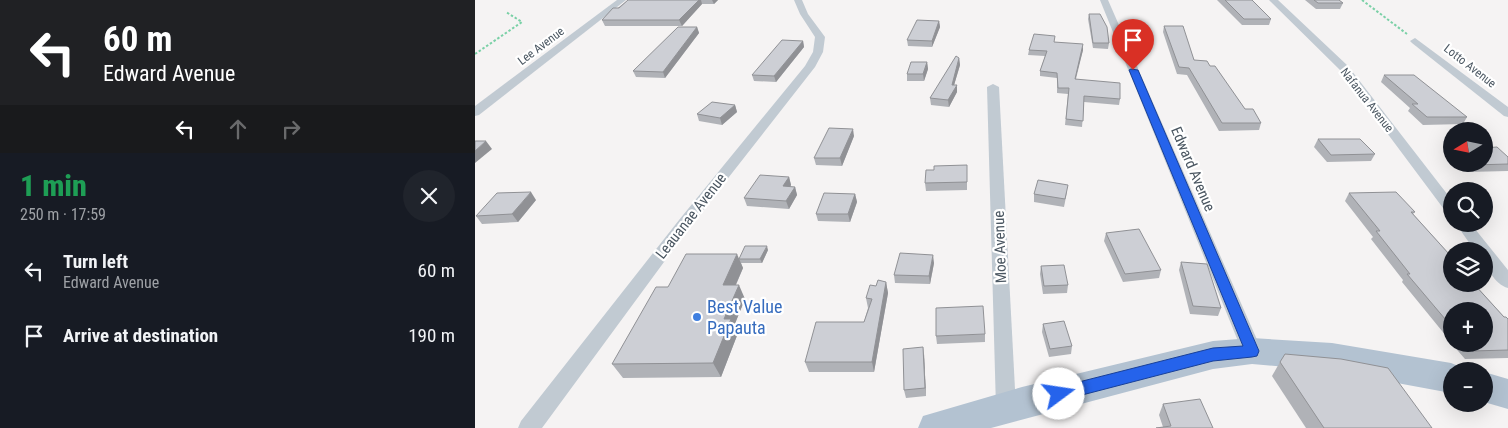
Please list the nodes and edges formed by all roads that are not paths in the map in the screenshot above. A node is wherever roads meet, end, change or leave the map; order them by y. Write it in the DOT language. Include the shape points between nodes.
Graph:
graph roads {
  1 [pos="622,0"];
  2 [pos="798,0"];
  3 [pos="1104,0"];
  4 [pos="1273,0"];
  5 [pos="1415,41"];
  6 [pos="993,87"];
  7 [pos="475,112"];
  8 [pos="1508,113"];
  9 [pos="1443,198"];
  10 [pos="1469,232"];
  11 [pos="1508,282"];
  12 [pos="1252,351"];
  13 [pos="1443,377"];
  14 [pos="1493,390"];
  15 [pos="1508,394"];
  16 [pos="1006,408"];
  17 [pos="529,428"];
  18 [pos="936,428"];
  1 -- 7 [label="street, Lee Avenue"];
  2 -- 17 [label="street, Leauanae Avenue" via="820,37 818,52 810,67 684,224"];
  3 -- 12 [label="street, Edward Avenue"];
  4 -- 9 [label="street, Nafanua Avenue" via="1343,68"];
  5 -- 8 [label="street, Lotto Avenue"];
  6 -- 16 [label="street, Moe Avenue"];
  10 -- 11 [label="street"];
  12 -- 13 [label="main road" via="1332,357"];
  12 -- 16 [label="main road" via="1213,355"];
  14 -- 15 [label="main road"];
  16 -- 18 [label="main road"];
}
